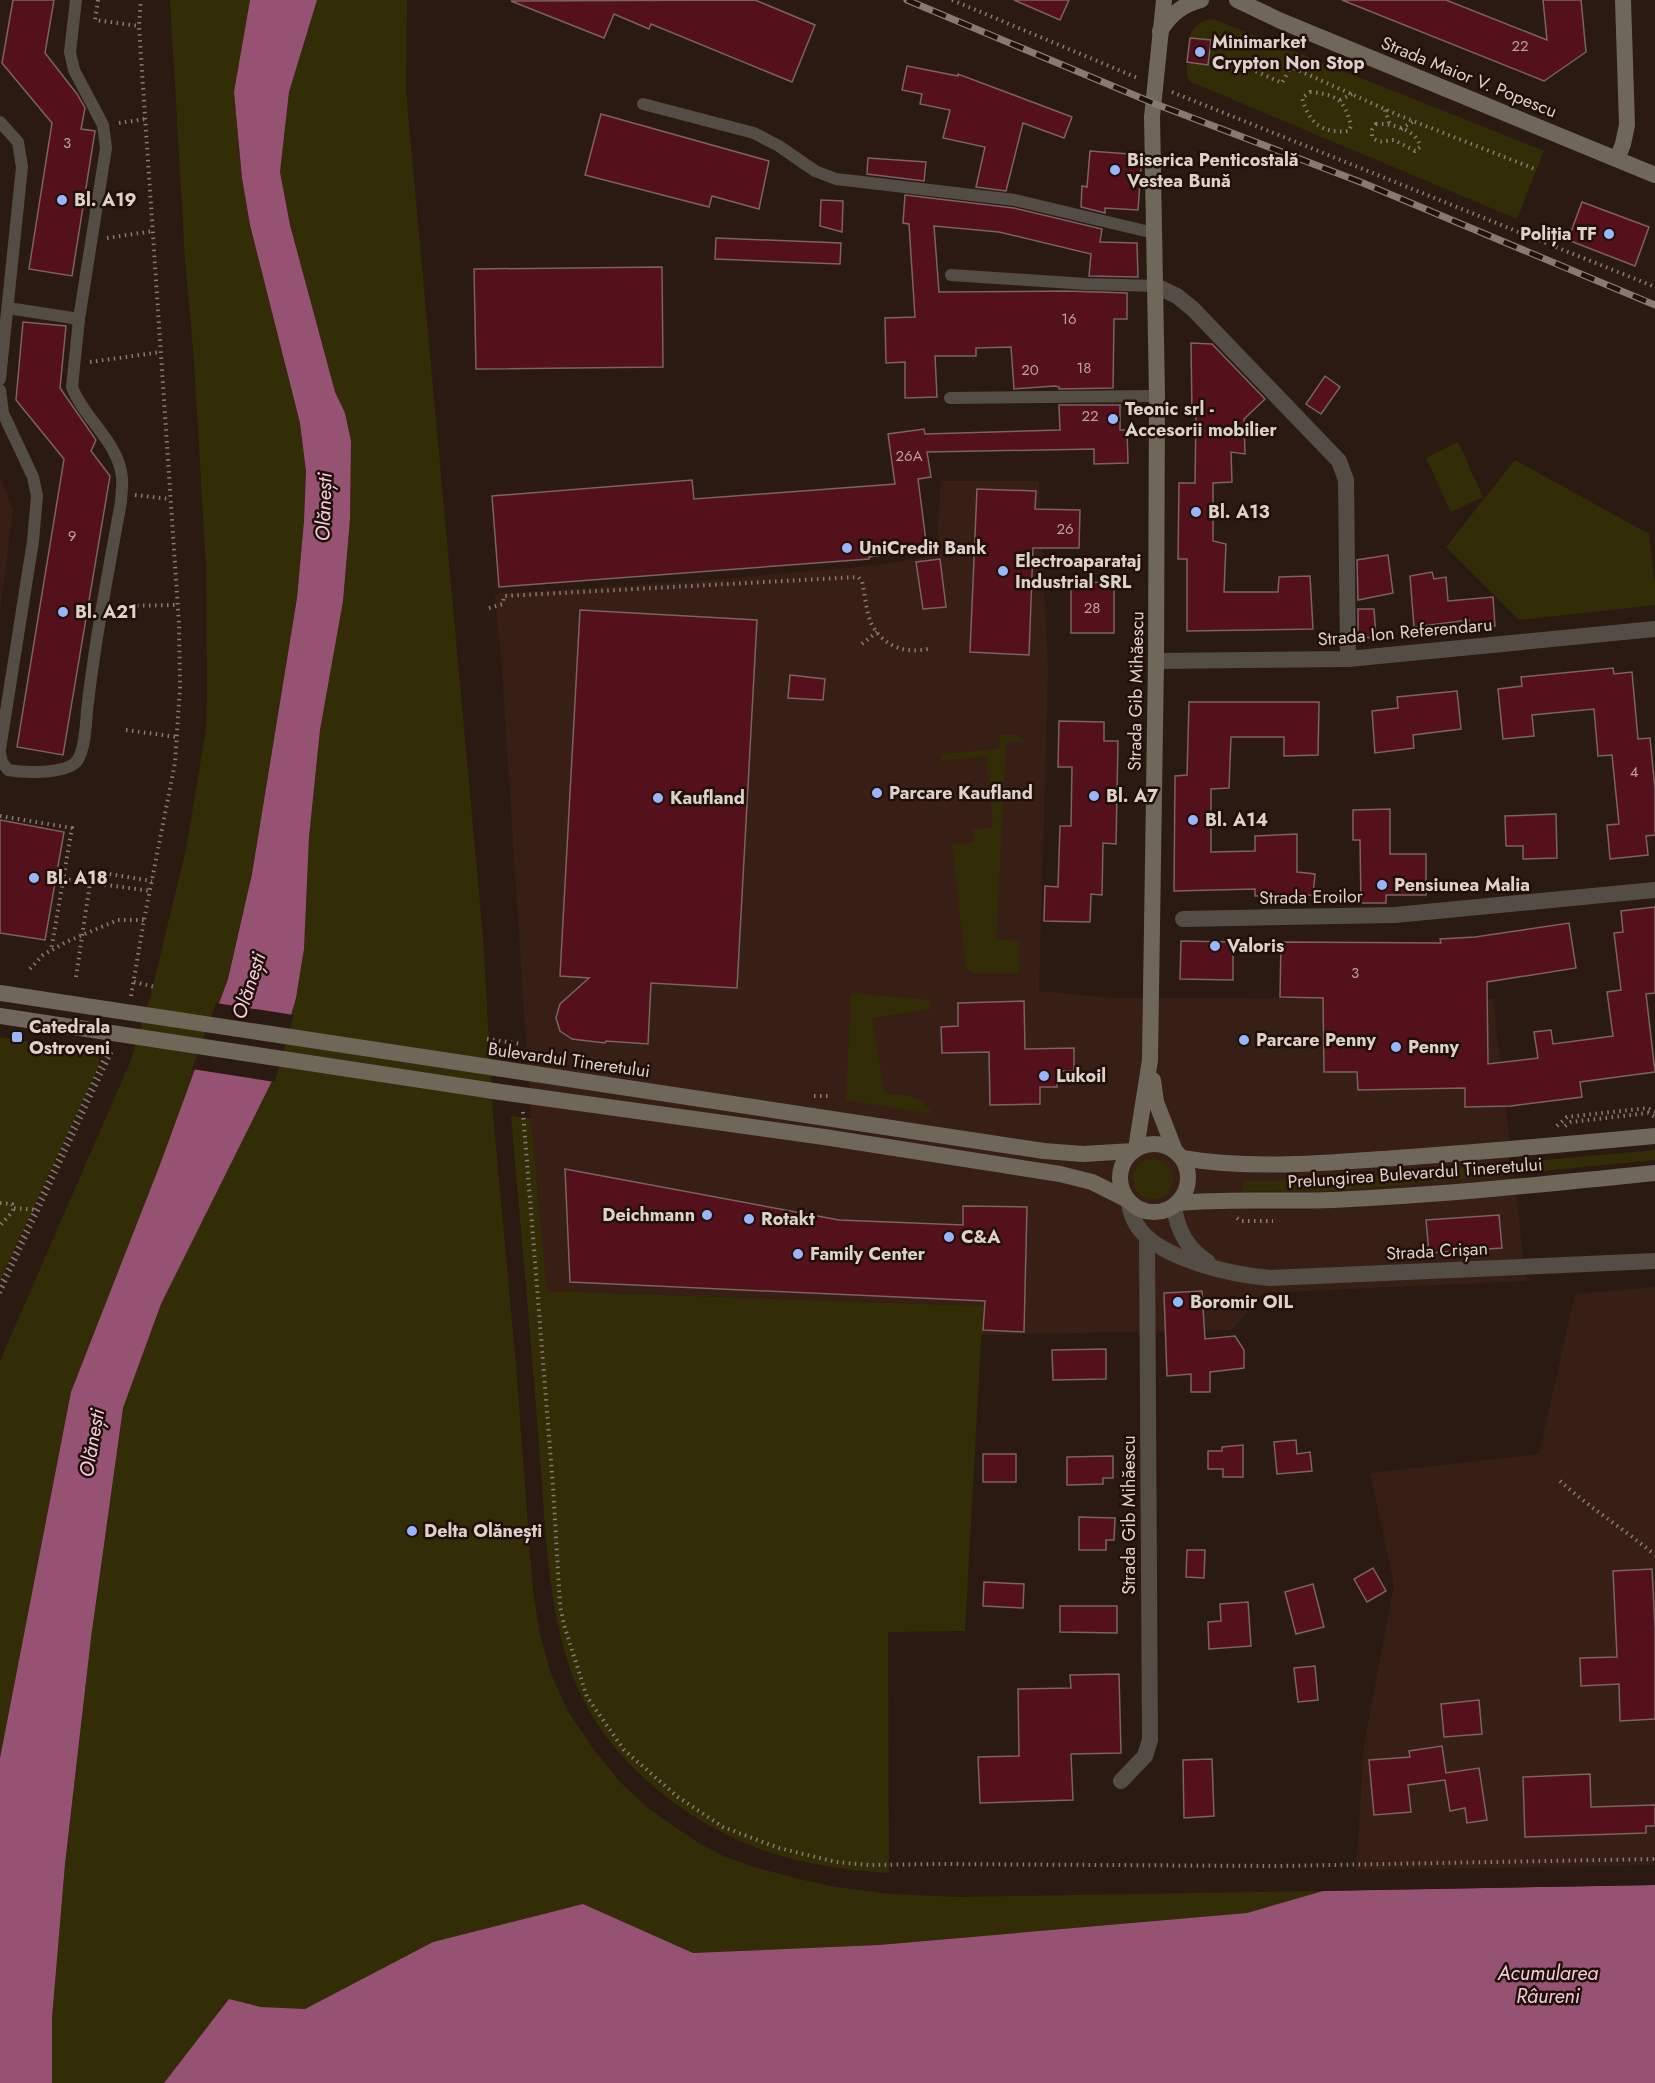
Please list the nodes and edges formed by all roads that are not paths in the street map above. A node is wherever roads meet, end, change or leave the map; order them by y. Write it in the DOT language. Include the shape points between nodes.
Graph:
graph roads {
  1 [pos="76,0"];
  2 [pos="1164,0"];
  3 [pos="1201,0"];
  4 [pos="1237,0"];
  5 [pos="1623,0"];
  6 [pos="1265,6"];
  7 [pos="1160,32"];
  8 [pos="643,104"];
  9 [pos="0,122"];
  10 [pos="1617,159"];
  11 [pos="1655,175"];
  12 [pos="1154,233"];
  13 [pos="951,275"];
  14 [pos="1156,286"];
  15 [pos="8,308"];
  16 [pos="79,319"];
  17 [pos="0,380"];
  18 [pos="0,390"];
  19 [pos="1156,396"];
  20 [pos="951,398"];
  21 [pos="1655,629"];
  22 [pos="1348,659"];
  23 [pos="1156,661"];
  24 [pos="5,692"];
  25 [pos="0,751"];
  26 [pos="1655,890"];
  27 [pos="1183,920"];
  28 [pos="0,993"];
  29 [pos="0,1017"];
  30 [pos="1150,1059"];
  31 [pos="1655,1136"];
  32 [pos="1134,1150"];
  33 [pos="1178,1154"];
  34 [pos="1655,1173"];
  35 [pos="1127,1200"];
  36 [pos="1176,1205"];
  37 [pos="1147,1238"];
  38 [pos="1655,1261"];
  39 [pos="1222,1269"];
  40 [pos="1121,1781"];
  1 -- 16 [label="lane" via="70,52 74,70 104,125 106,148"];
  2 -- 7 [label="main road, Strada Gib Mihăescu"];
  3 -- 7 [label="main road" via="1174,13"];
  4 -- 6 [label="main road, Strada Maior V. Popescu"];
  5 -- 10 [label="main road" via="1627,125"];
  6 -- 10 [label="main road, Strada Maior V. Popescu" via="1281,21"];
  7 -- 12 [label="main road, Strada Gib Mihăescu" via="1152,124"];
  8 -- 12 [label="lane" via="754,133 815,171 836,179 1015,200"];
  9 -- 15 [label="lane" via="18,142 22,167"];
  10 -- 11 [label="main road, Strada Maior V. Popescu"];
  12 -- 14 [label="main road, Strada Gib Mihăescu"];
  13 -- 14 [label="lane"];
  14 -- 19 [label="main road, Strada Gib Mihăescu"];
  14 -- 22 [label="street" via="1193,309 1339,461 1346,480"];
  15 -- 16 [label="lane"];
  15 -- 17 [label="lane"];
  16 -- 25 [label="lane" via="72,387 119,462 123,479 94,648 85,733 80,757 74,764 55,770 8,770"];
  18 -- 24 [label="lane" via="3,413 33,477 37,496 33,541"];
  19 -- 20 [label="lane"];
  19 -- 23 [label="main road, Strada Gib Mihăescu"];
  21 -- 22 [label="street, Strada Ion Referendaru"];
  22 -- 23 [label="street, Strada Ion Referendaru"];
  23 -- 30 [label="main road, Strada Gib Mihăescu"];
  24 -- 25 [label="lane"];
  26 -- 27 [label="street, Strada Eroilor" via="1395,915"];
  28 -- 32 [label="main road, Bulevardul Tineretului" via="127,1004 501,1070 1044,1151 1083,1154"];
  29 -- 35 [label="main road" via="114,1041 824,1137 1059,1174 1092,1182"];
  30 -- 32 [label="main road, Strada Gib Mihăescu"];
  30 -- 33 [label="main road, Strada Gib Mihăescu" via="1156,1102"];
  31 -- 33 [label="main road, Prelungirea Bulevardul Tineretului" via="1307,1164 1234,1164"];
  32 -- 33 [label="main road, Bulevardul Tineretului" via="1156,1144"];
  32 -- 35 [label="main road" via="1126,1157 1120,1174"];
  33 -- 36 [label="main road" via="1187,1169 1188,1181"];
  34 -- 36 [label="main road, Prelungirea Bulevardul Tineretului" via="1390,1197 1216,1200"];
  35 -- 36 [label="main road" via="1150,1213"];
  35 -- 37 [label="street, Strada Crișan" via="1134,1221"];
  36 -- 39 [label="street, Strada Crișan" via="1180,1232 1191,1248"];
  37 -- 39 [label="street, Strada Crișan" via="1187,1260"];
  37 -- 40 [label="street, Strada Gib Mihăescu" via="1150,1740 1145,1756"];
  38 -- 39 [label="street, Strada Crișan" via="1270,1278"];
}
